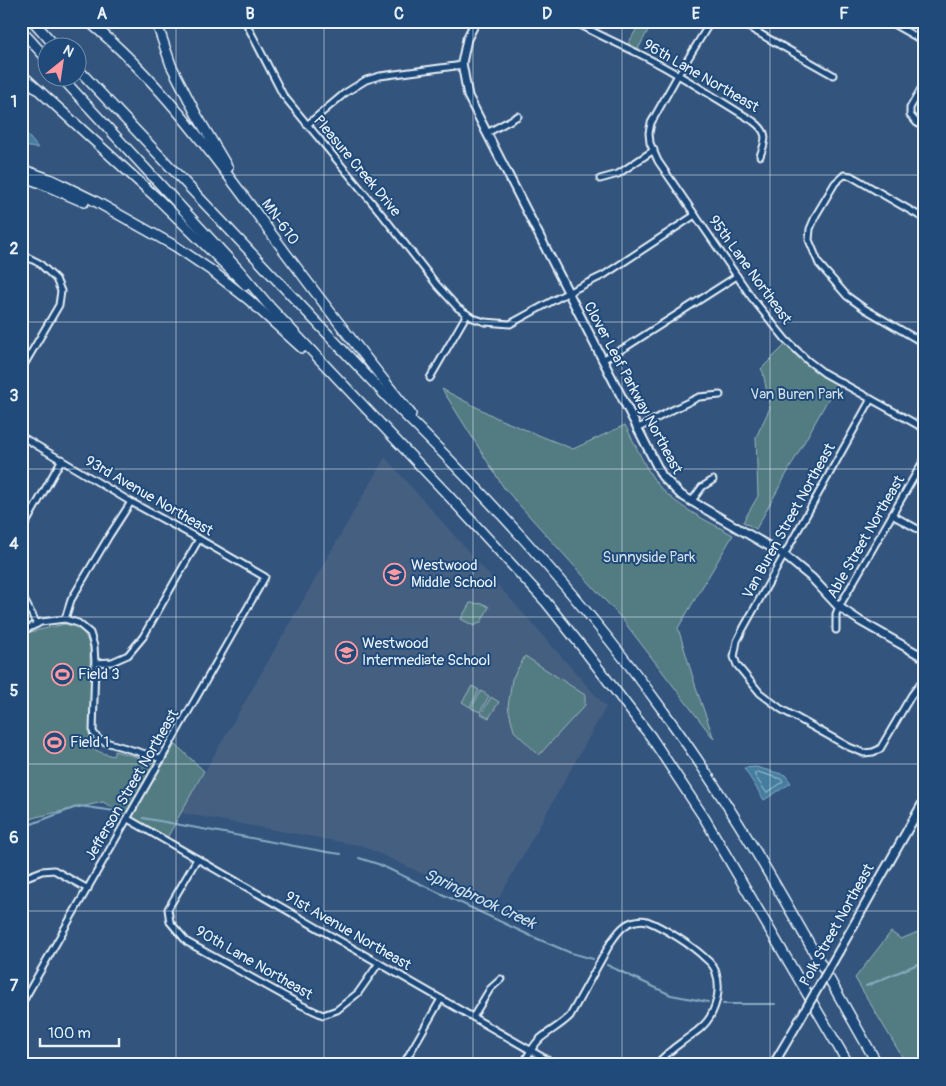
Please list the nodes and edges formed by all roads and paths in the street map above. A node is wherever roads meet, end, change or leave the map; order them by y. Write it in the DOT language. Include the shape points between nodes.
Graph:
graph roads {
  1 [pos="33,21"];
  2 [pos="88,21"];
  3 [pos="156,21"];
  4 [pos="244,21"];
  5 [pos="476,21"];
  6 [pos="573,21"];
  7 [pos="711,21"];
  8 [pos="745,21"];
  9 [pos="888,21"];
  10 [pos="21,30"];
  11 [pos="48,38"];
  12 [pos="925,42"];
  13 [pos="38,49"];
  14 [pos="463,65"];
  15 [pos="21,74"];
  16 [pos="678,75"];
  17 [pos="834,75"];
  18 [pos="88,80"];
  19 [pos="925,82"];
  20 [pos="71,88"];
  21 [pos="518,116"];
  22 [pos="307,125"];
  23 [pos="925,128"];
  24 [pos="488,133"];
  25 [pos="654,150"];
  26 [pos="760,156"];
  27 [pos="21,169"];
  28 [pos="21,176"];
  29 [pos="600,179"];
  30 [pos="244,197"];
  31 [pos="695,215"];
  32 [pos="126,219"];
  33 [pos="925,219"];
  34 [pos="21,254"];
  35 [pos="737,276"];
  36 [pos="567,292"];
  37 [pos="270,307"];
  38 [pos="875,308"];
  39 [pos="467,314"];
  40 [pos="880,318"];
  41 [pos="925,344"];
  42 [pos="602,360"];
  43 [pos="21,370"];
  44 [pos="430,378"];
  45 [pos="349,390"];
  46 [pos="720,395"];
  47 [pos="871,400"];
  48 [pos="637,429"];
  49 [pos="925,430"];
  50 [pos="21,436"];
  51 [pos="439,448"];
  52 [pos="925,458"];
  53 [pos="62,459"];
  54 [pos="712,480"];
  55 [pos="131,502"];
  56 [pos="691,502"];
  57 [pos="892,515"];
  58 [pos="21,532"];
  59 [pos="925,533"];
  60 [pos="199,539"];
  61 [pos="784,555"];
  62 [pos="265,578"];
  63 [pos="21,594"];
  64 [pos="840,607"];
  65 [pos="65,618"];
  66 [pos="37,624"];
  67 [pos="836,630"];
  68 [pos="21,632"];
  69 [pos="925,658"];
  70 [pos="94,663"];
  71 [pos="925,677"];
  72 [pos="162,759"];
  73 [pos="925,799"];
  74 [pos="128,819"];
  75 [pos="196,858"];
  76 [pos="21,879"];
  77 [pos="88,889"];
  78 [pos="379,963"];
  79 [pos="501,979"];
  80 [pos="441,999"];
  81 [pos="21,1005"];
  82 [pos="473,1017"];
  83 [pos="531,1050"];
  84 [pos="403,1065"];
  85 [pos="523,1065"];
  86 [pos="556,1065"];
  87 [pos="656,1065"];
  88 [pos="773,1065"];
  89 [pos="849,1065"];
  90 [pos="878,1065"];
  1 -- 11 [label="highway"];
  2 -- 30 [label="highway, MN-610" via="180,114"];
  3 -- 30 [label="highway" via="171,65"];
  4 -- 22 [label="street, Pleasure Creek Drive" via="283,95"];
  5 -- 14 [label="street, Clover Leaf Parkway Northeast" via="467,39"];
  6 -- 16 [label="street, 96th Lane Northeast"];
  7 -- 16 [label="street"];
  8 -- 17 [label="street" via="748,27"];
  9 -- 12 [label="street"];
  10 -- 13 [label="highway"];
  14 -- 22 [label="street" via="366,80"];
  14 -- 24 [label="street, Clover Leaf Parkway Northeast" via="468,96"];
  15 -- 37 [label="highway"];
  16 -- 25 [label="street" via="655,115 649,133"];
  16 -- 26 [label="street, 96th Lane Northeast" via="762,128 765,134"];
  18 -- 51 [label="highway"];
  19 -- 23 [label="street" via="910,108 910,115"];
  20 -- 37 [label="highway"];
  21 -- 24 [label="street"];
  22 -- 39 [label="street, Pleasure Creek Drive" via="437,285"];
  24 -- 36 [label="street, Clover Leaf Parkway Northeast"];
  25 -- 29 [label="street" via="618,174"];
  25 -- 31 [label="street, 95th Lane Northeast"];
  27 -- 32 [label="highway" via="52,180"];
  28 -- 32 [label="highway"];
  30 -- 51 [label="highway, MN-610" via="334,317"];
  31 -- 35 [label="street, 95th Lane Northeast"];
  31 -- 36 [label="street" via="604,275"];
  32 -- 45 [label="highway" via="212,271"];
  33 -- 40 [label="street" via="844,175 816,215 808,240 819,264 847,296"];
  34 -- 43 [label="street" via="40,263 56,279 61,291 59,304"];
  35 -- 42 [label="street"];
  35 -- 47 [label="street, 95th Lane Northeast" via="786,340 807,360"];
  36 -- 39 [label="street" via="510,324 485,322"];
  36 -- 42 [label="street, Clover Leaf Parkway Northeast"];
  37 -- 45 [label="highway"];
  38 -- 40 [label="street"];
  39 -- 44 [label="street"];
  40 -- 41 [label="street"];
  42 -- 48 [label="street, Clover Leaf Parkway Northeast"];
  45 -- 89 [label="highway" via="546,602 651,737 705,819"];
  46 -- 48 [label="street" via="699,397"];
  47 -- 49 [label="street, 95th Lane Northeast"];
  47 -- 61 [label="street, Van Buren Street Northeast"];
  48 -- 56 [label="street, Clover Leaf Parkway Northeast" via="662,476"];
  50 -- 53 [label="street, 93rd Avenue Northeast"];
  51 -- 90 [label="highway" via="565,586 666,713 727,805"];
  52 -- 57 [label="street, Able Street Northeast"];
  53 -- 55 [label="street, 93rd Avenue Northeast"];
  53 -- 58 [label="street"];
  54 -- 56 [label="street"];
  55 -- 60 [label="street, 93rd Avenue Northeast"];
  55 -- 65 [label="street" via="71,600"];
  56 -- 61 [label="street, Clover Leaf Parkway Northeast"];
  57 -- 59 [label="street"];
  57 -- 64 [label="street, Able Street Northeast"];
  60 -- 62 [label="street, 93rd Avenue Northeast"];
  60 -- 70 [label="street" via="143,637 128,654 112,662"];
  61 -- 64 [label="street, Clover Leaf Parkway Northeast"];
  61 -- 71 [label="street, Van Buren Street Northeast" via="737,641 734,657 760,694 781,709 864,753 880,749"];
  62 -- 72 [label="street, Jefferson Street Northeast"];
  63 -- 66 [label="street"];
  64 -- 67 [label="street, Able Street Northeast" via="836,614"];
  64 -- 69 [label="street, Clover Leaf Parkway Northeast"];
  65 -- 66 [label="street"];
  65 -- 70 [label="street" via="90,633"];
  66 -- 68 [label="street"];
  70 -- 72 [label="street" via="93,732 99,740"];
  72 -- 74 [label="street, Jefferson Street Northeast"];
  73 -- 88 [label="street, Polk Street Northeast, bridge"];
  74 -- 75 [label="street, 91st Avenue Northeast"];
  74 -- 77 [label="street, Jefferson Street Northeast"];
  75 -- 78 [label="street, 91st Avenue Northeast"];
  75 -- 78 [label="street, 90th Lane Northeast" via="168,909 170,922 187,942 322,1015 337,1010 358,993"];
  76 -- 77 [label="street" via="54,870"];
  77 -- 81 [label="street, Jefferson Street Northeast"];
  78 -- 80 [label="street, 91st Avenue Northeast"];
  79 -- 82 [label="street" via="490,989"];
  80 -- 82 [label="street, 91st Avenue Northeast"];
  80 -- 84 [label="street"];
  82 -- 83 [label="street, 91st Avenue Northeast"];
  83 -- 85 [label="street"];
  83 -- 86 [label="street, 91st Avenue Northeast"];
  83 -- 87 [label="street" via="570,1016 618,932 626,924 638,920 666,931 694,948 716,971 719,984 717,998 704,1026"];
}
